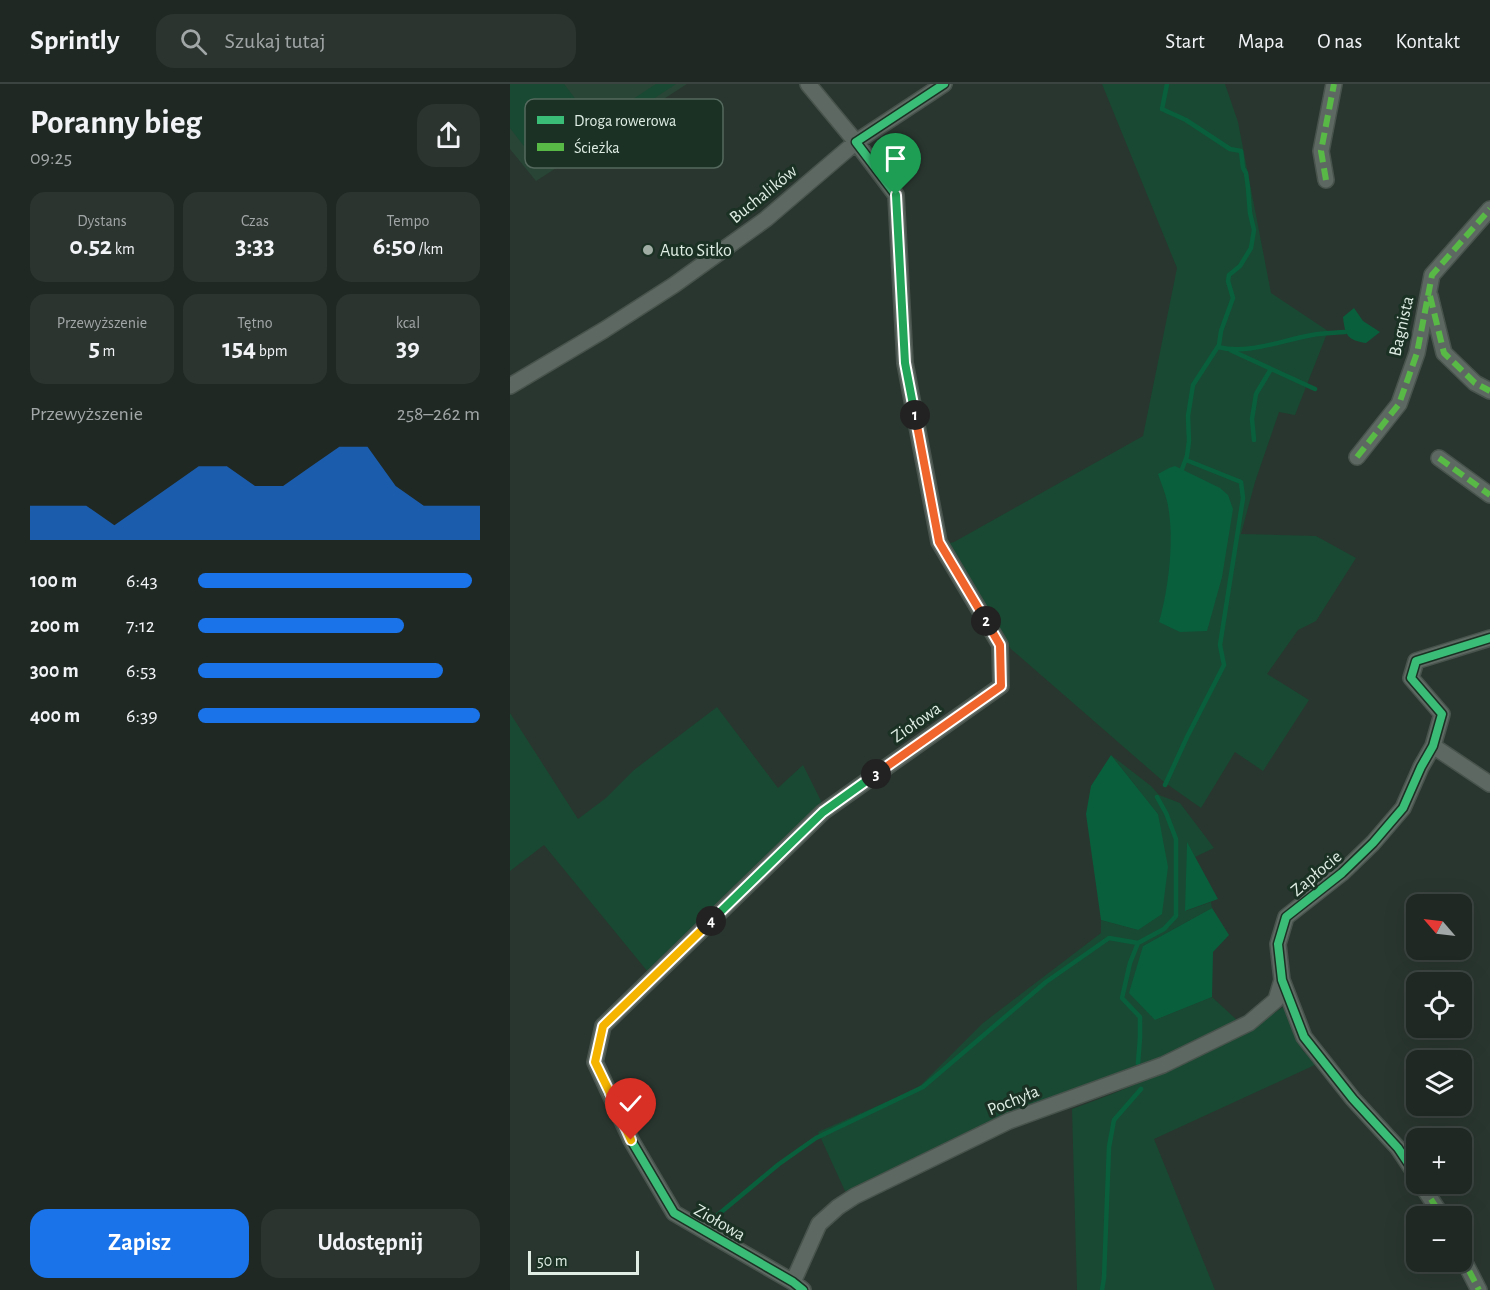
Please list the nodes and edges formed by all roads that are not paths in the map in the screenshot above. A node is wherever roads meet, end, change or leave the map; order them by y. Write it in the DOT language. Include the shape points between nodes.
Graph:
graph roads {
  1 [pos="808,84"];
  2 [pos="944,84"];
  3 [pos="1334,84"];
  4 [pos="856,142"];
  5 [pos="1326,180"];
  6 [pos="1490,209"];
  7 [pos="1429,291"];
  8 [pos="510,386"];
  9 [pos="1490,391"];
  10 [pos="1357,457"];
  11 [pos="1439,458"];
  12 [pos="1490,495"];
  13 [pos="1490,638"];
  14 [pos="1433,746"];
  15 [pos="1490,784"];
  16 [pos="1282,980"];
  17 [pos="1406,1160"];
  18 [pos="1470,1272"];
  19 [pos="798,1286"];
  20 [pos="1479,1290"];
  1 -- 4 [label="street, Ziołowa"];
  2 -- 4 [label="street, Buchalików"];
  3 -- 5 [label="street" via="1321,151"];
  4 -- 8 [label="street, Buchalików" via="766,219 674,285"];
  4 -- 19 [label="street, Ziołowa" via="896,195 905,363 939,542 1000,645 1001,686 823,812 603,1026 595,1062 631,1140 674,1213"];
  6 -- 7 [label="street, Bagnista" via="1432,275"];
  7 -- 9 [label="street" via="1444,353 1475,383"];
  7 -- 10 [label="street, Bagnista" via="1417,353 1399,404"];
  11 -- 12 [label="street"];
  13 -- 14 [label="street, Zapłocie" via="1416,661 1411,678 1442,714"];
  14 -- 15 [label="street"];
  14 -- 16 [label="street, Zapłocie" via="1403,808 1373,843 1286,917 1278,944"];
  16 -- 17 [label="street, Zapłocie" via="1304,1037"];
  16 -- 19 [label="street, Pochyła" via="1276,1000 1249,1023 1163,1065 1009,1121 855,1196 819,1224"];
  18 -- 20 [label="street"];
}
